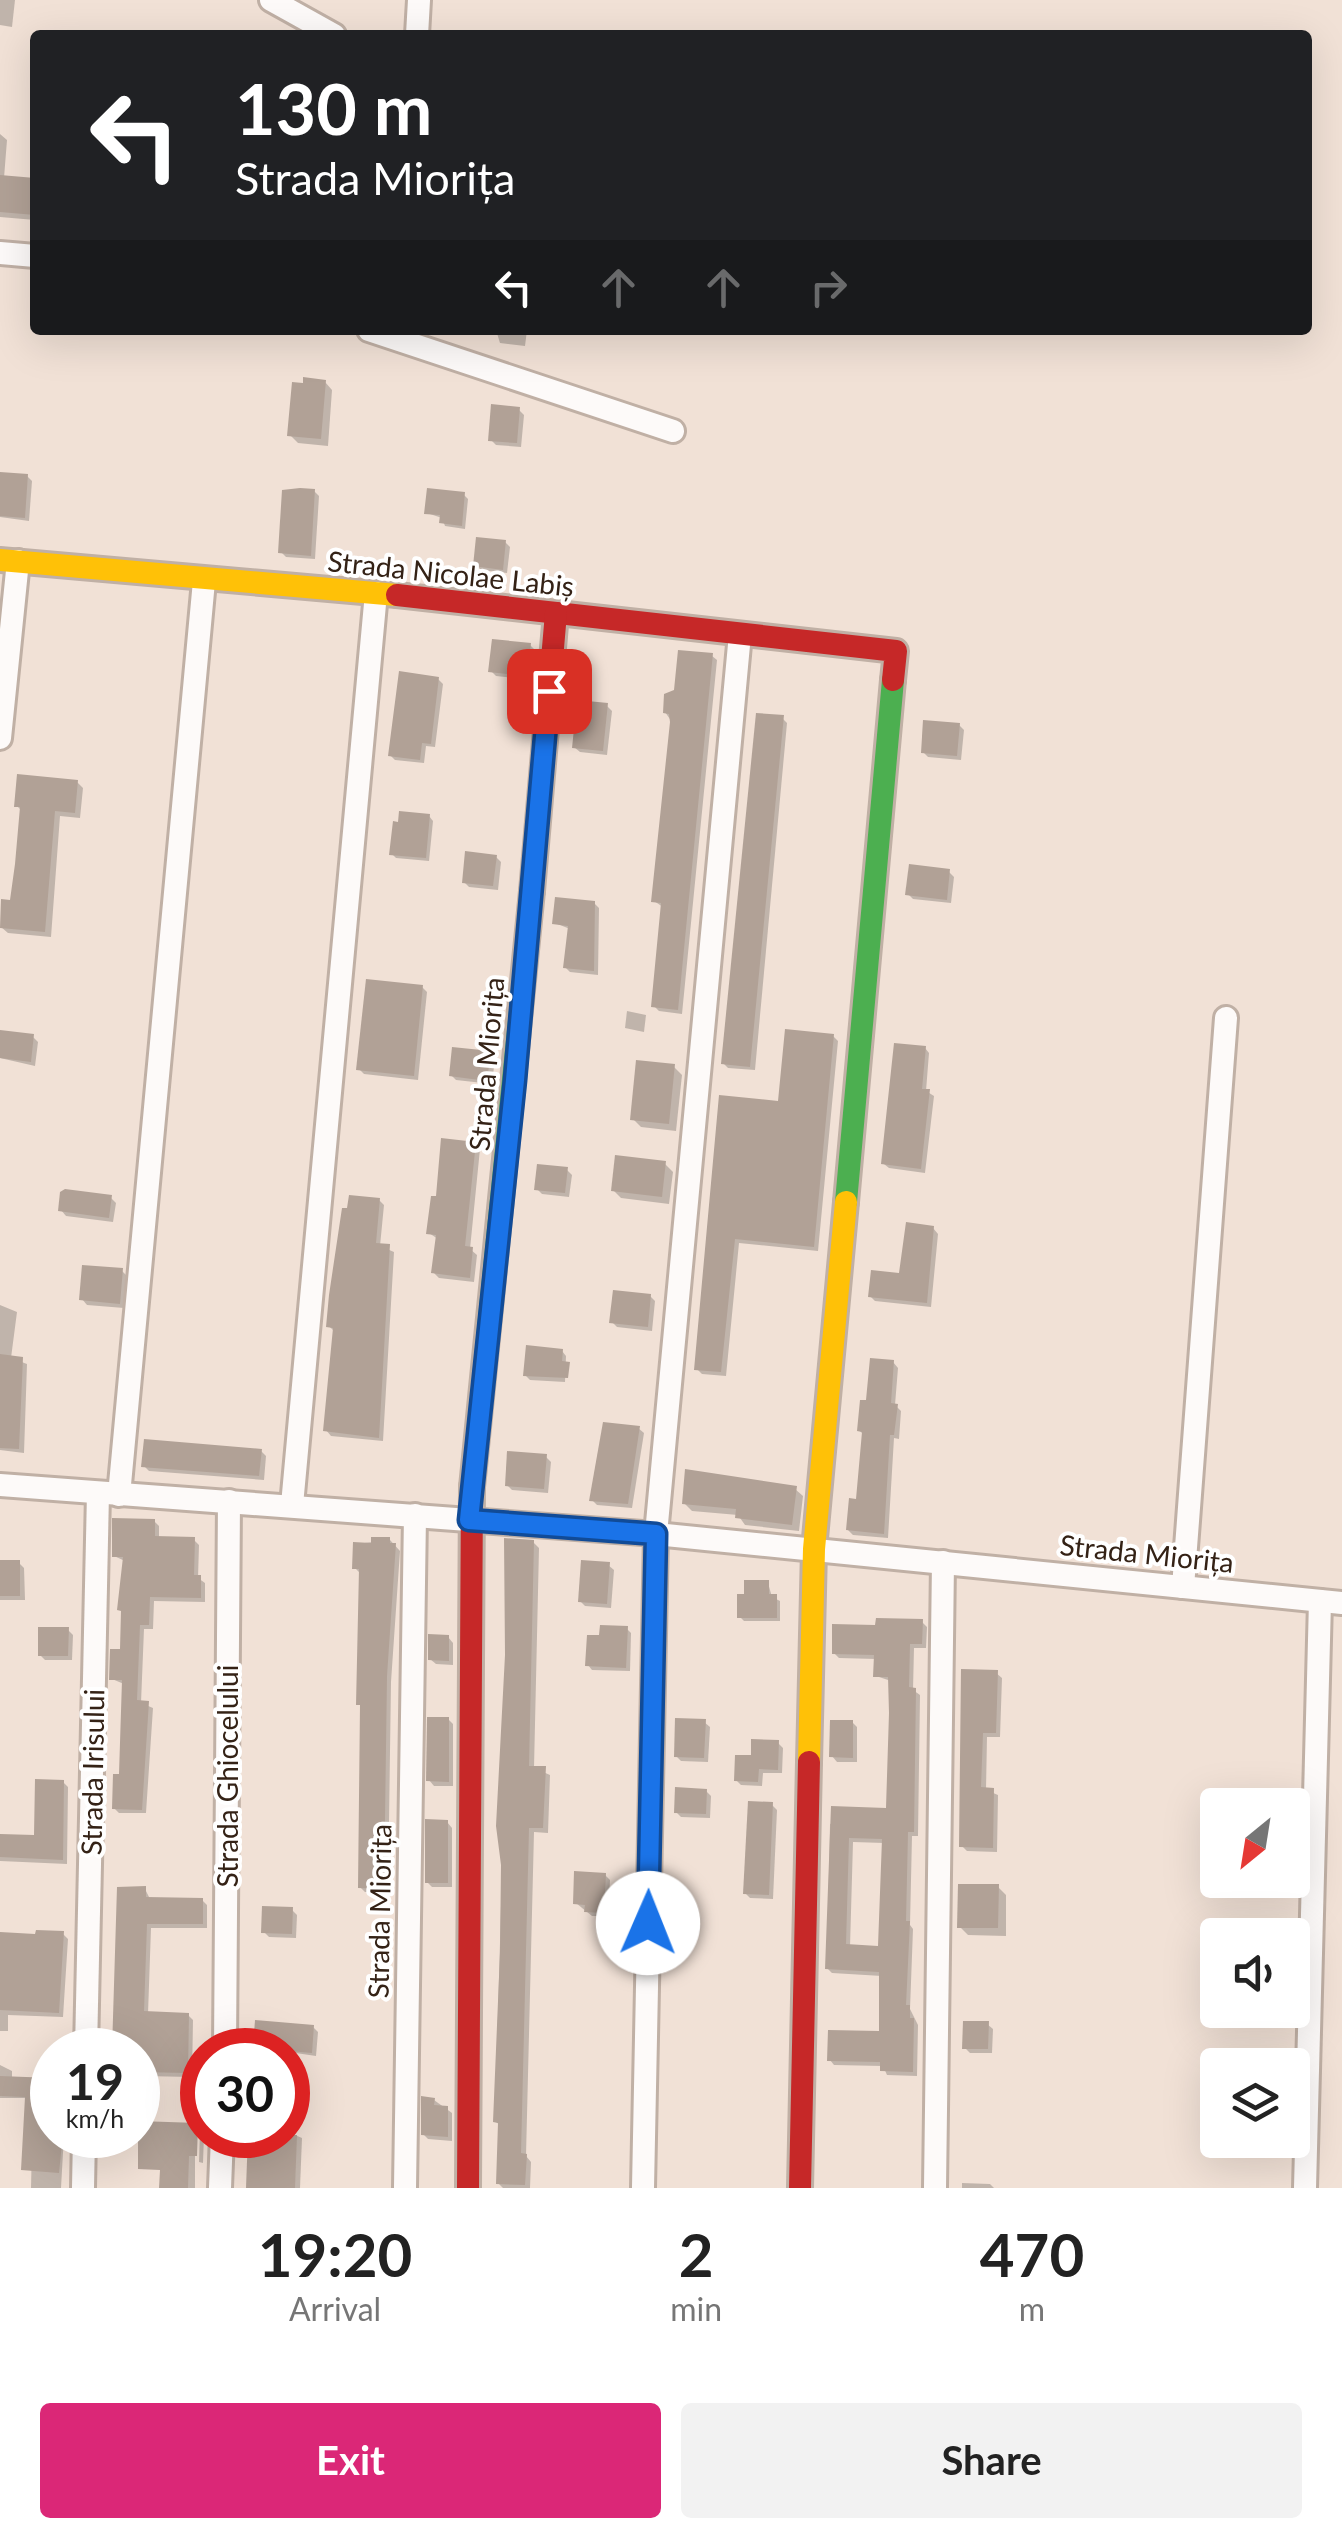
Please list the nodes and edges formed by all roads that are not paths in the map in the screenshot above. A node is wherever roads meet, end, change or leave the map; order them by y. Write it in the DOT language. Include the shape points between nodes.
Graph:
graph roads {
  1 [pos="271,0"];
  2 [pos="419,0"];
  3 [pos="325,30"];
  4 [pos="417,30"];
  5 [pos="0,253"];
  6 [pos="30,256"];
  7 [pos="385,335"];
  8 [pos="673,431"];
  9 [pos="9,560"];
  10 [pos="204,581"];
  11 [pos="376,593"];
  12 [pos="556,614"];
  13 [pos="740,634"];
  14 [pos="0,738"];
  15 [pos="1226,1018"];
  16 [pos="0,1485"];
  17 [pos="108,1494"];
  18 [pos="230,1501"];
  19 [pos="292,1505"];
  20 [pos="416,1516"];
  21 [pos="469,1520"];
  22 [pos="656,1534"];
  23 [pos="814,1549"];
  24 [pos="943,1562"];
  25 [pos="1183,1587"];
  26 [pos="1331,1602"];
  27 [pos="87,2028"];
  28 [pos="225,2028"];
  29 [pos="84,2158"];
  30 [pos="221,2158"];
  31 [pos="83,2188"];
  32 [pos="220,2188"];
  33 [pos="405,2188"];
  34 [pos="468,2188"];
  35 [pos="643,2188"];
  36 [pos="800,2188"];
  37 [pos="935,2188"];
  38 [pos="1305,2188"];
  1 -- 3 [label="street"];
  2 -- 4 [label="street"];
  5 -- 6 [label="street"];
  7 -- 8 [label="street"];
  9 -- 10 [label="street, Strada Nicolae Labiș"];
  9 -- 14 [label="street"];
  10 -- 11 [label="street, Strada Nicolae Labiș"];
  10 -- 17 [label="street, Strada Irisului"];
  11 -- 12 [label="street, Strada Nicolae Labiș"];
  11 -- 19 [label="street"];
  12 -- 13 [label="street, Strada Nicolae Labiș"];
  12 -- 21 [label="street, Strada Miorița"];
  13 -- 22 [label="street"];
  13 -- 23 [label="street, Strada Nicolae Labiș" via="896,651"];
  15 -- 25 [label="street"];
  16 -- 17 [label="street, Strada Miorița"];
  17 -- 18 [label="street, Strada Miorița"];
  17 -- 27 [label="street, Strada Irisului"];
  18 -- 19 [label="street, Strada Miorița"];
  18 -- 28 [label="street, Strada Ghiocelului"];
  19 -- 20 [label="street, Strada Miorița"];
  20 -- 21 [label="street, Strada Miorița"];
  20 -- 33 [label="street, Strada Miorița"];
  21 -- 22 [label="street, Strada Miorița"];
  21 -- 34 [label="street, Strada Miorița"];
  22 -- 23 [label="street, Strada Miorița"];
  22 -- 35 [label="street"];
  23 -- 24 [label="street, Strada Miorița"];
  23 -- 36 [label="street"];
  24 -- 25 [label="street, Strada Miorița"];
  24 -- 37 [label="street"];
  25 -- 26 [label="street, Strada Miorița"];
  26 -- 38 [label="street"];
  29 -- 31 [label="street"];
  30 -- 32 [label="street"];
}
